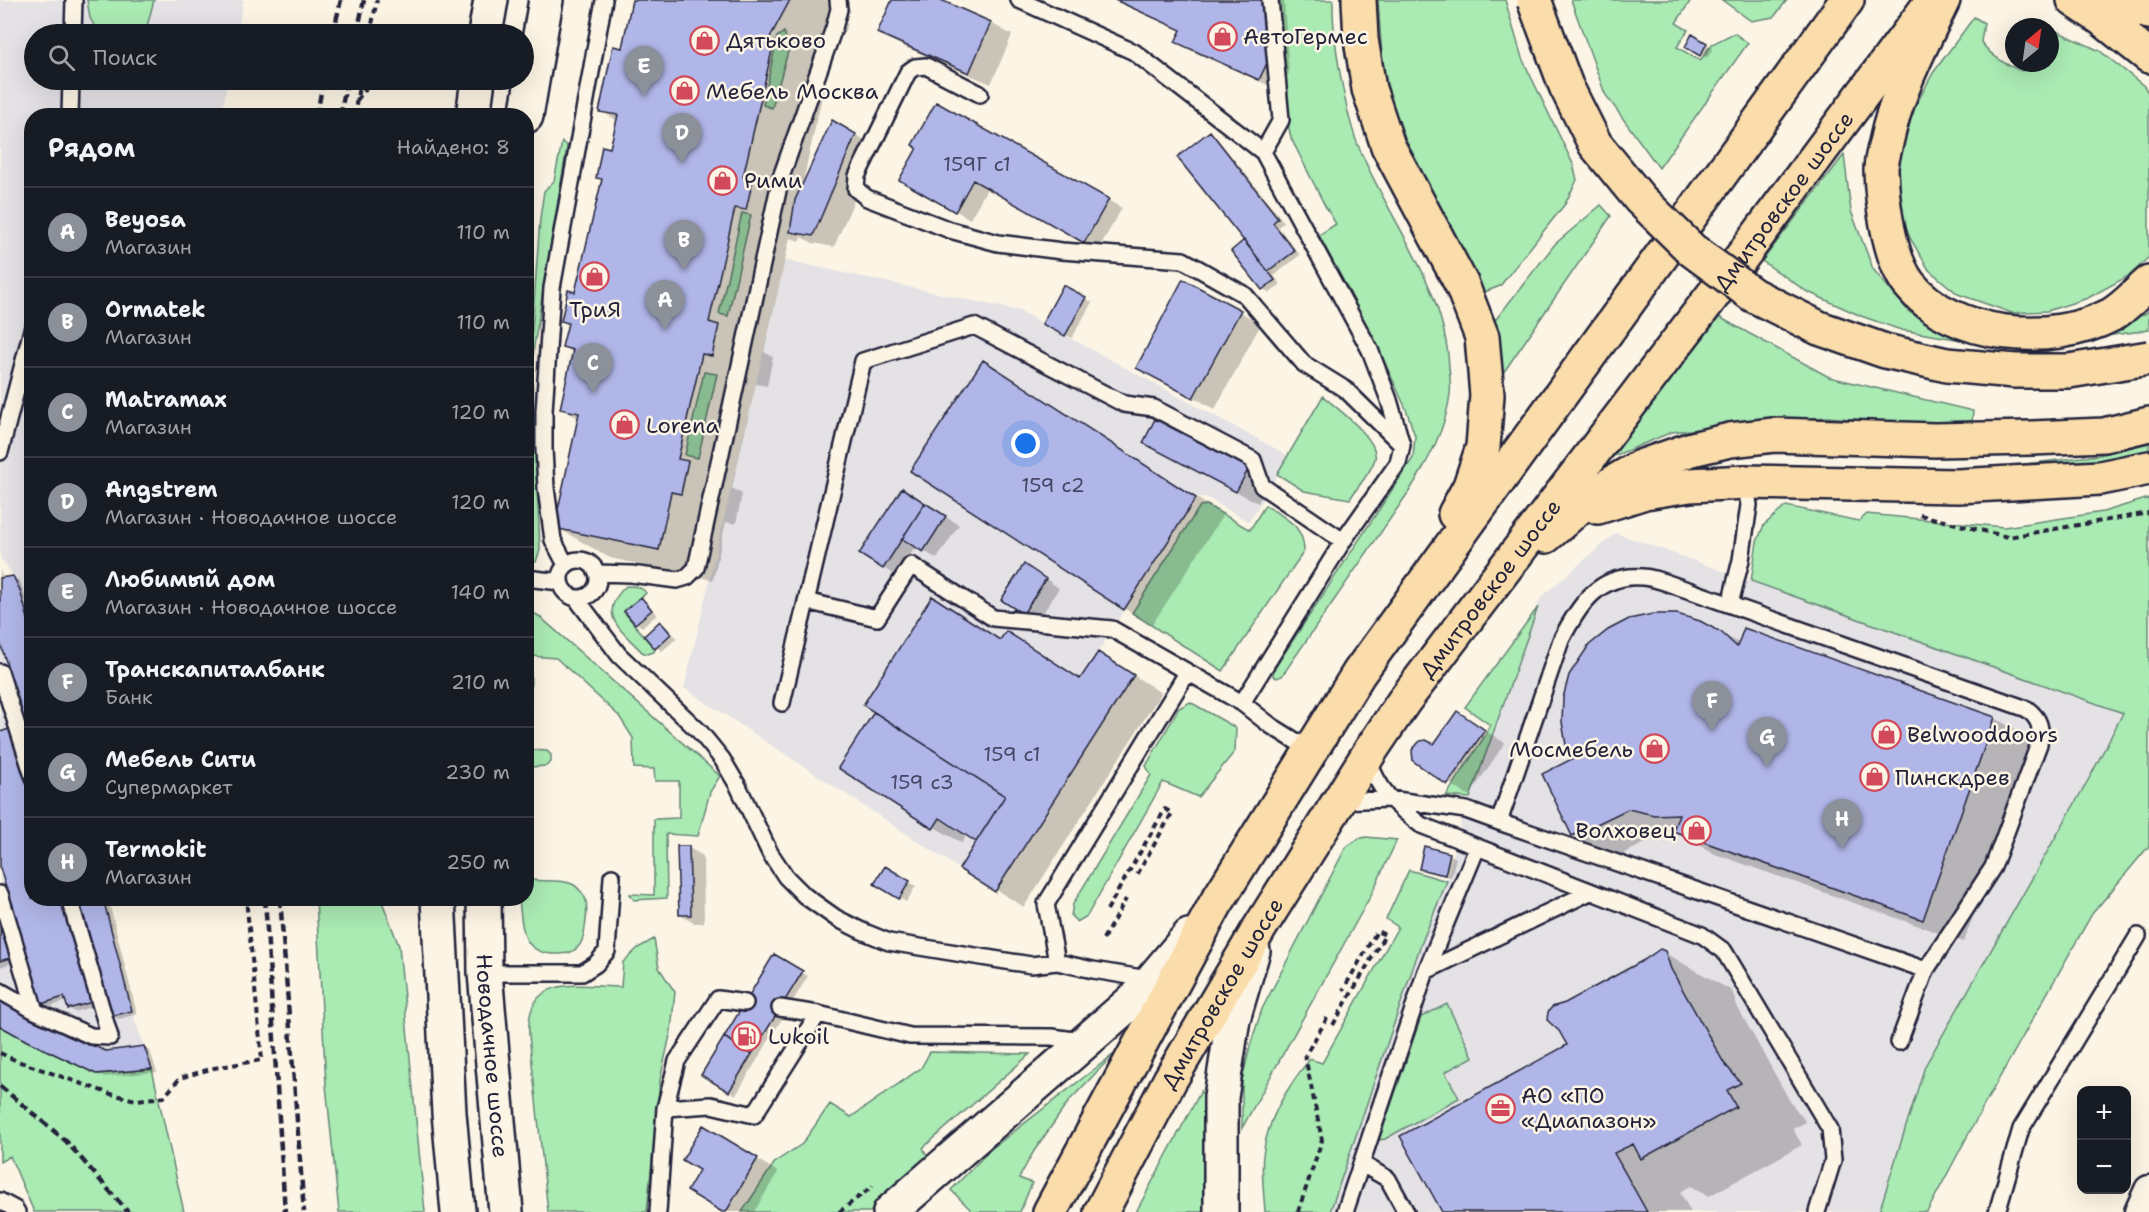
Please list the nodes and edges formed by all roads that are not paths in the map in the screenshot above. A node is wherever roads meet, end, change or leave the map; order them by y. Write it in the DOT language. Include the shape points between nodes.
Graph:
graph roads {
  1 [pos="74,0"];
  2 [pos="491,0"];
  3 [pos="546,0"];
  4 [pos="604,0"];
  5 [pos="838,0"];
  6 [pos="1019,0"];
  7 [pos="1270,0"];
  8 [pos="1359,0"];
  9 [pos="1534,0"];
  10 [pos="1847,0"];
  11 [pos="1933,0"];
  12 [pos="1943,0"];
  13 [pos="2074,0"];
  14 [pos="2113,0"];
  15 [pos="2149,12"];
  16 [pos="73,24"];
  17 [pos="487,24"];
  18 [pos="2149,56"];
  19 [pos="534,70"];
  20 [pos="71,90"];
  21 [pos="477,90"];
  22 [pos="530,90"];
  23 [pos="980,94"];
  24 [pos="70,108"];
  25 [pos="474,108"];
  26 [pos="527,108"];
  27 [pos="1263,152"];
  28 [pos="2149,283"];
  29 [pos="2149,358"];
  30 [pos="24,360"];
  31 [pos="2149,424"];
  32 [pos="1402,445"];
  33 [pos="0,452"];
  34 [pos="2149,468"];
  35 [pos="1745,482"];
  36 [pos="1560,522"];
  37 [pos="1343,541"];
  38 [pos="566,566"];
  39 [pos="597,573"];
  40 [pos="534,579"];
  41 [pos="560,582"];
  42 [pos="1493,583"];
  43 [pos="1416,593"];
  44 [pos="576,598"];
  45 [pos="806,601"];
  46 [pos="1730,604"];
  47 [pos="0,672"];
  48 [pos="1187,673"];
  49 [pos="782,703"];
  50 [pos="1242,703"];
  51 [pos="6,712"];
  52 [pos="1310,750"];
  53 [pos="24,754"];
  54 [pos="1367,756"];
  55 [pos="1389,799"];
  56 [pos="1338,801"];
  57 [pos="1499,822"];
  58 [pos="1477,848"];
  59 [pos="612,877"];
  60 [pos="1590,892"];
  61 [pos="0,894"];
  62 [pos="1215,905"];
  63 [pos="71,906"];
  64 [pos="438,906"];
  65 [pos="484,906"];
  66 [pos="1259,929"];
  67 [pos="2138,936"];
  68 [pos="1057,962"];
  69 [pos="1926,970"];
  70 [pos="1426,971"];
  71 [pos="485,973"];
  72 [pos="1154,980"];
  73 [pos="0,991"];
  74 [pos="745,1003"];
  75 [pos="780,1008"];
  76 [pos="35,1011"];
  77 [pos="818,1014"];
  78 [pos="1084,1042"];
  79 [pos="1899,1042"];
  80 [pos="665,1108"];
  81 [pos="1362,1164"];
  82 [pos="2149,1190"];
  83 [pos="0,1201"];
  84 [pos="17,1212"];
  85 [pos="458,1212"];
  86 [pos="506,1212"];
  87 [pos="657,1212"];
  88 [pos="890,1212"];
  89 [pos="1050,1212"];
  90 [pos="1101,1212"];
  91 [pos="1221,1212"];
  92 [pos="1346,1212"];
  93 [pos="1406,1212"];
  94 [pos="1817,1212"];
  95 [pos="1997,1212"];
  96 [pos="2139,1212"];
  1 -- 16 [label="lane"];
  2 -- 17 [label="main road"];
  3 -- 19 [label="main road"];
  4 -- 38 [label="lane" via="552,288 544,449 553,540"];
  5 -- 39 [label="lane" via="834,28 781,177 696,568 677,580"];
  6 -- 27 [label="lane" via="1134,52"];
  7 -- 27 [label="lane" via="1281,120"];
  8 -- 43 [label="main road" via="1369,89 1388,146 1462,285 1482,337 1487,395 1483,447 1470,486"];
  9 -- 29 [label="main road, bridge" via="1566,86 1595,144 1640,199 1692,250 1753,295 1819,328 1885,351 1947,365 2069,371"];
  10 -- 43 [label="main road, Дмитровское шоссе"];
  11 -- 42 [label="main road, Дмитровское шоссе"];
  12 -- 28 [label="main road" via="1891,119 1881,168 1894,253 1909,283 1937,309 1976,325 2020,335 2066,331 2111,315"];
  13 -- 18 [label="main road"];
  14 -- 15 [label="main road"];
  20 -- 24 [label="lane"];
  21 -- 25 [label="main road"];
  22 -- 26 [label="main road"];
  23 -- 32 [label="lane" via="926,66 908,72 857,176 856,189 867,198 950,230 998,243 1183,260 1245,295 1304,364 1346,390"];
  27 -- 32 [label="lane" via="1370,350"];
  30 -- 33 [label="lane"];
  31 -- 36 [label="main road" via="2104,435 2032,438 1935,440 1774,435 1730,440 1640,467"];
  32 -- 37 [label="lane" via="1398,462"];
  34 -- 35 [label="main road" via="2100,478 1958,486"];
  35 -- 36 [label="main road" via="1645,492"];
  35 -- 46 [label="lane" via="1749,505"];
  36 -- 42 [label="main road"];
  37 -- 45 [label="lane" via="1262,486 1253,460 1154,408 1124,404 975,326 863,361"];
  37 -- 50 [label="lane"];
  38 -- 39 [label="lane" via="584,560"];
  38 -- 41 [label="lane"];
  39 -- 44 [label="lane" via="594,591"];
  40 -- 41 [label="lane"];
  41 -- 44 [label="lane" via="566,593"];
  42 -- 54 [label="main road, Дмитровское шоссе"];
  43 -- 52 [label="main road, Дмитровское шоссе"];
  44 -- 68 [label="lane" via="620,655 700,732 722,759 770,852 786,877 805,896 836,918 890,942 1031,965"];
  45 -- 48 [label="lane" via="877,618 911,565 993,618 1112,629"];
  45 -- 49 [label="lane"];
  46 -- 57 [label="lane" via="1646,577 1623,577 1592,594 1575,612 1561,640"];
  46 -- 69 [label="lane" via="2027,709 2037,717 2039,744 1993,867"];
  47 -- 51 [label="lane"];
  48 -- 50 [label="lane"];
  48 -- 68 [label="lane" via="1046,904"];
  50 -- 52 [label="lane"];
  51 -- 53 [label="lane"];
  52 -- 62 [label="main road, Дмитровское шоссе"];
  54 -- 55 [label="lane"];
  54 -- 56 [label="main road, Дмитровское шоссе"];
  55 -- 56 [label="lane"];
  55 -- 57 [label="lane" via="1466,810"];
  55 -- 58 [label="lane" via="1421,825"];
  56 -- 66 [label="main road, Дмитровское шоссе"];
  57 -- 69 [label="lane"];
  58 -- 60 [label="lane"];
  58 -- 70 [label="lane"];
  59 -- 71 [label="lane" via="607,951 596,964 582,973"];
  60 -- 70 [label="lane"];
  60 -- 94 [label="lane" via="1702,935 1724,951 1830,1129 1833,1160"];
  61 -- 76 [label="lane"];
  62 -- 72 [label="main road"];
  62 -- 89 [label="main road, Дмитровское шоссе"];
  63 -- 76 [label="lane" via="110,1036 91,1036"];
  64 -- 85 [label="main road, Новодачное шоссе"];
  65 -- 71 [label="main road, Новодачное шоссе"];
  66 -- 90 [label="main road, Дмитровское шоссе" via="1170,1080"];
  66 -- 91 [label="main road" via="1233,1019 1221,1097"];
  67 -- 95 [label="lane" via="2021,1129"];
  68 -- 72 [label="lane"];
  69 -- 79 [label="lane"];
  70 -- 81 [label="lane"];
  71 -- 86 [label="main road, Новодачное шоссе"];
  72 -- 78 [label="main road"];
  73 -- 76 [label="lane"];
  74 -- 80 [label="lane" via="718,999 677,1061"];
  75 -- 77 [label="lane"];
  77 -- 78 [label="lane" via="910,1036 1052,1037"];
  77 -- 80 [label="lane" via="754,1115 711,1105"];
  78 -- 88 [label="main road"];
  80 -- 87 [label="lane"];
  81 -- 92 [label="lane"];
  81 -- 93 [label="lane" via="1388,1179"];
  82 -- 96 [label="street"];
  83 -- 84 [label="lane"];
}
